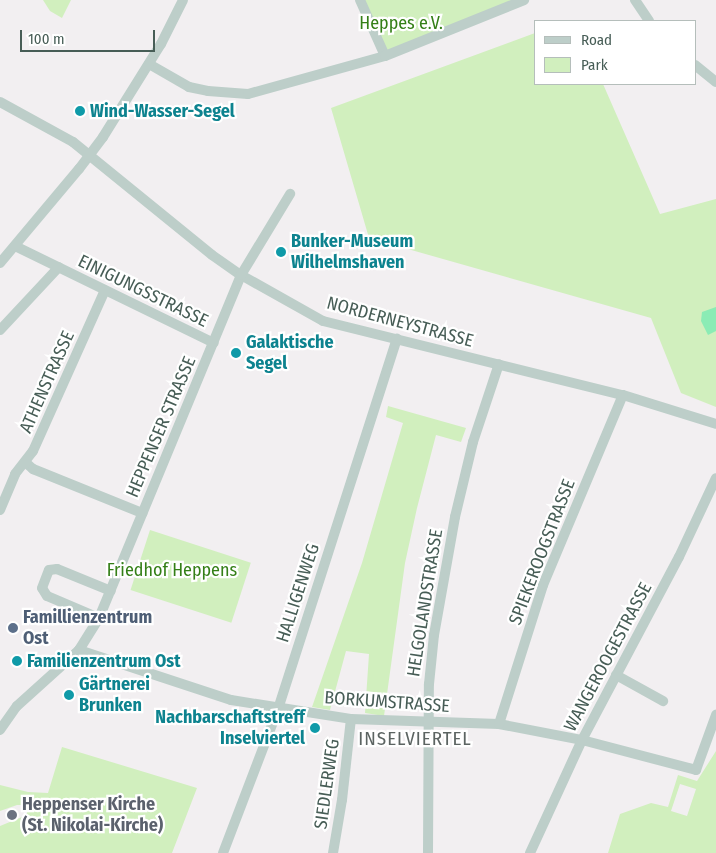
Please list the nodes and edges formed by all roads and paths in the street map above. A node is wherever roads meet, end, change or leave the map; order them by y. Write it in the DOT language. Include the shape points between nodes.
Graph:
graph roads {
  1 [pos="183,0"];
  2 [pos="360,0"];
  3 [pos="524,0"];
  4 [pos="635,0"];
  5 [pos="647,20"];
  6 [pos="385,56"];
  7 [pos="149,64"];
  8 [pos="696,67"];
  9 [pos="716,82"];
  10 [pos="0,102"];
  11 [pos="90,154"];
  12 [pos="290,194"];
  13 [pos="15,246"];
  14 [pos="0,263"];
  15 [pos="59,267"];
  16 [pos="241,275"];
  17 [pos="105,290"];
  18 [pos="0,330"];
  19 [pos="396,339"];
  20 [pos="214,343"];
  21 [pos="498,364"];
  22 [pos="623,395"];
  23 [pos="716,424"];
  24 [pos="25,462"];
  25 [pos="716,478"];
  26 [pos="0,510"];
  27 [pos="142,513"];
  28 [pos="111,591"];
  29 [pos="100,618"];
  30 [pos="79,650"];
  31 [pos="616,675"];
  32 [pos="663,701"];
  33 [pos="278,709"];
  34 [pos="716,715"];
  35 [pos="351,719"];
  36 [pos="428,722"];
  37 [pos="499,724"];
  38 [pos="0,730"];
  39 [pos="582,740"];
  40 [pos="222,853"];
  41 [pos="333,853"];
  42 [pos="428,853"];
  43 [pos="530,853"];
  1 -- 7 [label="street"];
  2 -- 6 [label="street"];
  3 -- 6 [label="street"];
  4 -- 5 [label="street"];
  6 -- 7 [label="street" via="248,94 189,87"];
  7 -- 11 [label="street"];
  8 -- 9 [label="street"];
  10 -- 11 [label="street, NORDERNEYSTRASSE"];
  11 -- 13 [label="street"];
  11 -- 16 [label="street, NORDERNEYSTRASSE" via="182,232"];
  12 -- 16 [label="street, HEPPENSER STRASSE"];
  13 -- 14 [label="street"];
  13 -- 15 [label="street, EINIGUNGSSTRASSE"];
  15 -- 17 [label="street, EINIGUNGSSTRASSE"];
  15 -- 18 [label="street, EINIGUNGSSTRASSE"];
  16 -- 19 [label="street, NORDERNEYSTRASSE" via="323,321"];
  16 -- 20 [label="street, HEPPENSER STRASSE"];
  17 -- 20 [label="street, EINIGUNGSSTRASSE"];
  17 -- 24 [label="street, ATHENSTRASSE" via="33,451"];
  19 -- 21 [label="street, NORDERNEYSTRASSE"];
  19 -- 33 [label="street, HALLIGENWEG"];
  20 -- 27 [label="street, HEPPENSER STRASSE"];
  21 -- 22 [label="street, NORDERNEYSTRASSE"];
  21 -- 36 [label="street, HELGOLANDSTRASSE" via="473,442 455,517 434,635"];
  22 -- 23 [label="street, NORDERNEYSTRASSE"];
  22 -- 37 [label="street, SPIEKEROOGSTRASSE" via="543,585"];
  24 -- 26 [label="street, ATHENSTRASSE" via="15,474"];
  24 -- 27 [label="street" via="33,469"];
  25 -- 31 [label="street, WANGEROOGESTRASSE"];
  27 -- 28 [label="street, HEPPENSER STRASSE"];
  28 -- 29 [label="street, HEPPENSER STRASSE"];
  28 -- 29 [label="street" via="57,569 49,570 42,588 47,596"];
  29 -- 30 [label="street, HEPPENSER STRASSE"];
  30 -- 33 [label="street, BORKUMSTRASSE" via="231,700"];
  30 -- 38 [label="street, HEPPENSER STRASSE" via="17,706"];
  31 -- 32 [label="street"];
  31 -- 39 [label="street, WANGEROOGESTRASSE"];
  33 -- 35 [label="street, BORKUMSTRASSE"];
  33 -- 40 [label="street, HALLIGENWEG"];
  34 -- 39 [label="street, BORKUMSTRASSE" via="696,770"];
  35 -- 36 [label="street, BORKUMSTRASSE"];
  35 -- 41 [label="street, SIEDLERWEG"];
  36 -- 37 [label="street, BORKUMSTRASSE"];
  36 -- 42 [label="street, HELGOLANDSTRASSE"];
  37 -- 39 [label="street, BORKUMSTRASSE"];
  39 -- 43 [label="street, WANGEROOGESTRASSE"];
}
